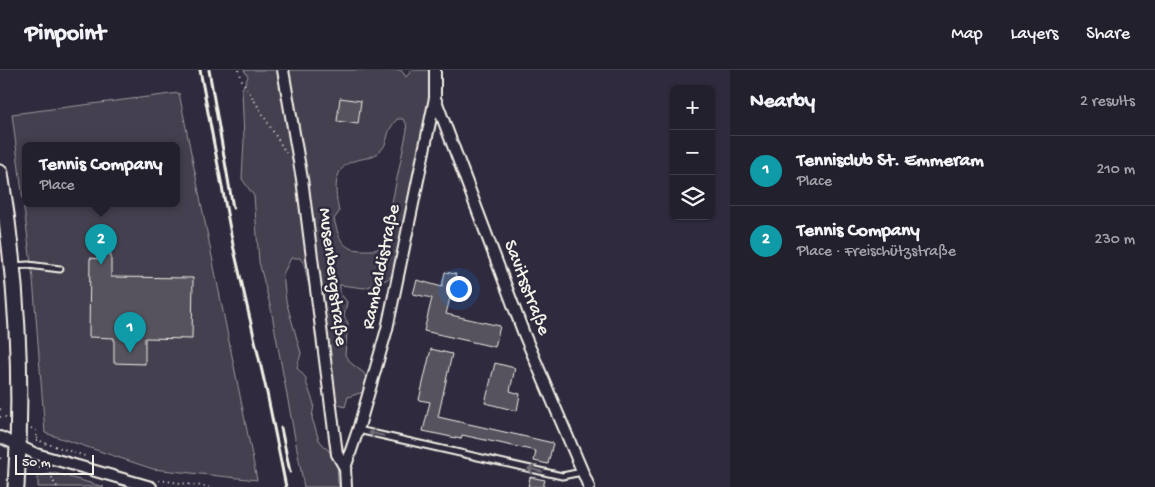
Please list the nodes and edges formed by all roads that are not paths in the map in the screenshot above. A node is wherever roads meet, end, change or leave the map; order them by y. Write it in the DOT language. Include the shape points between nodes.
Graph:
graph roads {
  1 [pos="284,70"];
  2 [pos="435,70"];
  3 [pos="435,98"];
  4 [pos="0,173"];
  5 [pos="13,266"];
  6 [pos="60,269"];
  7 [pos="358,430"];
  8 [pos="0,437"];
  9 [pos="19,445"];
  10 [pos="345,468"];
  11 [pos="583,472"];
  12 [pos="16,487"];
  13 [pos="151,487"];
  14 [pos="346,487"];
  15 [pos="589,487"];
  1 -- 10 [label="street, Musenbergstraße" via="302,179 337,454"];
  2 -- 3 [label="street, Rambaldistraße"];
  3 -- 7 [label="street, Rambaldistraße" via="387,329"];
  3 -- 11 [label="street, Savitsstraße" via="524,334"];
  4 -- 5 [label="main road"];
  5 -- 6 [label="lane"];
  5 -- 9 [label="main road"];
  7 -- 10 [label="street, Rambaldistraße"];
  11 -- 7 [label="lane, one-way" via="562,476"];
  8 -- 9 [label="street"];
  9 -- 12 [label="main road"];
  9 -- 13 [label="street" via="36,454"];
  10 -- 14 [label="street, Musenbergstraße"];
  11 -- 15 [label="street, Savitsstraße"];
}
